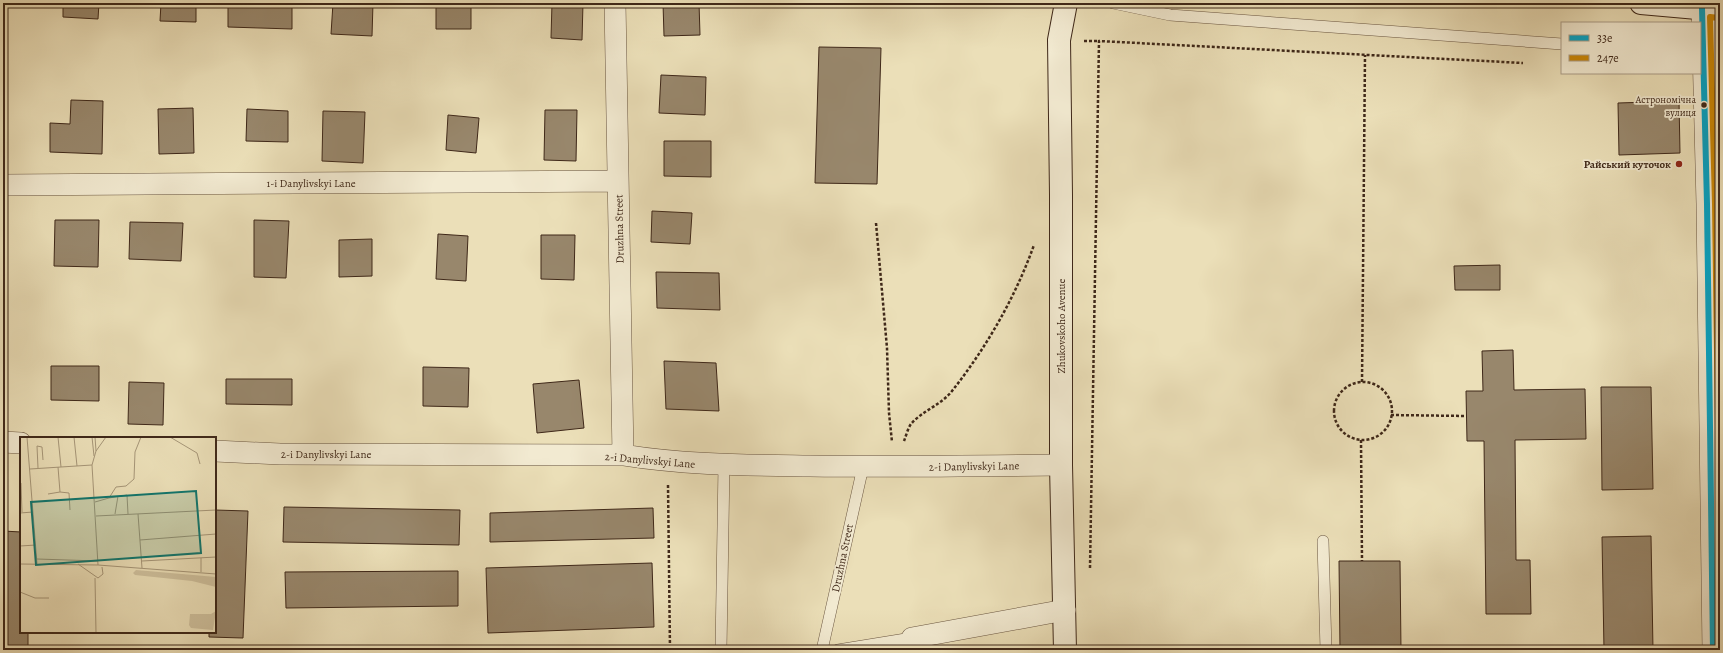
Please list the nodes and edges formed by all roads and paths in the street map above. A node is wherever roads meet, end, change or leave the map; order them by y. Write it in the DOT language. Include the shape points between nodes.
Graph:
graph roads {
  1 [pos="615,3"];
  2 [pos="1066,3"];
  3 [pos="1113,3"];
  4 [pos="1641,3"];
  5 [pos="1711,9"];
  6 [pos="1561,44"];
  7 [pos="1702,54"];
  8 [pos="1365,55"];
  9 [pos="1530,63"];
  10 [pos="618,181"];
  11 [pos="3,185"];
  12 [pos="1714,204"];
  13 [pos="876,223"];
  14 [pos="1036,239"];
  15 [pos="1362,382"];
  16 [pos="1391,415"];
  17 [pos="1467,416"];
  18 [pos="1361,440"];
  19 [pos="3,442"];
  20 [pos="20,443"];
  21 [pos="216,451"];
  22 [pos="623,455"];
  23 [pos="667,462"];
  24 [pos="724,465"];
  25 [pos="1061,465"];
  26 [pos="863,467"];
  27 [pos="894,467"];
  28 [pos="1323,541"];
  29 [pos="1716,555"];
  30 [pos="1362,561"];
  31 [pos="1090,571"];
  32 [pos="1065,610"];
  33 [pos="910,644"];
  34 [pos="670,650"];
  35 [pos="721,650"];
  36 [pos="822,650"];
  37 [pos="838,650"];
  38 [pos="1065,650"];
  39 [pos="1326,650"];
  40 [pos="1713,650"];
  1 -- 10 [label="street, Druzhna Street"];
  2 -- 25 [label="street, Zhukovskoho Avenue" via="1059,40"];
  3 -- 6 [label="lane" via="1170,15"];
  4 -- 5 [label="street"];
  5 -- 7 [label="street"];
  7 -- 12 [label="street"];
  8 -- 9 [label="path"];
  8 -- 15 [label="path"];
  8 -- 31 [label="path" via="1099,41"];
  10 -- 11 [label="street, 1-i Danylivskyi Lane"];
  10 -- 22 [label="street, Druzhna Street"];
  12 -- 29 [label="street"];
  13 -- 27 [label="path"];
  14 -- 27 [label="path" via="1014,292 972,366 946,398 911,425"];
  15 -- 16 [label="path" via="1381,389 1391,405"];
  15 -- 18 [label="path" via="1342,391 1334,404 1336,422 1340,430 1347,436"];
  16 -- 17 [label="path"];
  16 -- 18 [label="path" via="1389,424 1383,432 1375,438"];
  18 -- 30 [label="path"];
  19 -- 20 [label="street"];
  21 -- 22 [label="street, 2-i Danylivskyi Lane" via="287,454"];
  22 -- 23 [label="street, 2-i Danylivskyi Lane"];
  23 -- 24 [label="street, 2-i Danylivskyi Lane"];
  23 -- 34 [label="path"];
  24 -- 26 [label="street, 2-i Danylivskyi Lane"];
  24 -- 35 [label="lane"];
  25 -- 27 [label="street, 2-i Danylivskyi Lane"];
  25 -- 32 [label="street, Zhukovskoho Avenue"];
  26 -- 27 [label="street, 2-i Danylivskyi Lane"];
  26 -- 36 [label="lane, Druzhna Street"];
  28 -- 39 [label="lane"];
  29 -- 40 [label="street"];
  32 -- 33 [label="street"];
  32 -- 38 [label="street, Zhukovskoho Avenue"];
  33 -- 37 [label="lane"];
}
